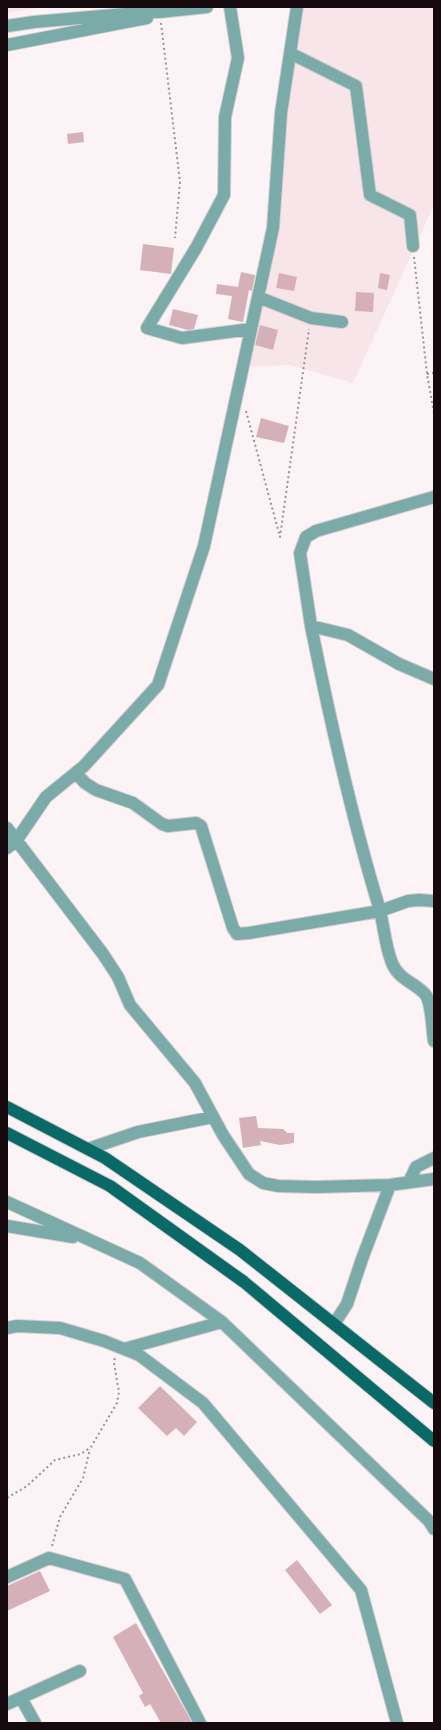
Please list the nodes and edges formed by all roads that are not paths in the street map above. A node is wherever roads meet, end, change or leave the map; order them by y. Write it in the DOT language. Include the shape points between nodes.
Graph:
graph roads {
  1 [pos="207,7"];
  2 [pos="230,7"];
  3 [pos="296,7"];
  4 [pos="159,12"];
  5 [pos="7,26"];
  6 [pos="7,45"];
  7 [pos="290,53"];
  8 [pos="413,246"];
  9 [pos="258,297"];
  10 [pos="342,322"];
  11 [pos="251,329"];
  12 [pos="434,497"];
  13 [pos="311,626"];
  14 [pos="434,679"];
  15 [pos="76,773"];
  16 [pos="7,828"];
  17 [pos="12,845"];
  18 [pos="434,901"];
  19 [pos="380,911"];
  20 [pos="434,1041"];
  21 [pos="7,1107"];
  22 [pos="213,1117"];
  23 [pos="7,1133"];
  24 [pos="88,1149"];
  25 [pos="434,1158"];
  26 [pos="434,1179"];
  27 [pos="409,1182"];
  28 [pos="390,1185"];
  29 [pos="7,1202"];
  30 [pos="7,1226"];
  31 [pos="91,1240"];
  32 [pos="222,1322"];
  33 [pos="334,1324"];
  34 [pos="7,1328"];
  35 [pos="121,1348"];
  36 [pos="434,1404"];
  37 [pos="434,1441"];
  38 [pos="434,1529"];
  39 [pos="7,1577"];
  40 [pos="80,1671"];
  41 [pos="21,1698"];
  42 [pos="7,1704"];
  43 [pos="35,1723"];
  44 [pos="200,1723"];
  45 [pos="397,1723"];
  1 -- 4 [label="street"];
  2 -- 11 [label="street" via="238,58 225,117 224,195 196,248 147,328 182,338"];
  3 -- 7 [label="street"];
  4 -- 5 [label="street"];
  4 -- 6 [label="street" via="137,21"];
  7 -- 8 [label="street" via="356,86 370,195 410,215"];
  7 -- 9 [label="street" via="282,113 273,228"];
  9 -- 10 [label="street" via="311,318"];
  9 -- 11 [label="street"];
  11 -- 15 [label="street" via="204,546 158,685"];
  12 -- 13 [label="street" via="316,530 306,537 300,553"];
  13 -- 14 [label="street" via="348,635 399,664"];
  13 -- 19 [label="street" via="344,779"];
  15 -- 17 [label="street" via="46,797"];
  15 -- 19 [label="street" via="96,790 133,803 162,824 201,826 237,934"];
  16 -- 17 [label="street"];
  17 -- 22 [label="street" via="62,899 103,954 118,977 130,1005 195,1083"];
  18 -- 19 [label="street" via="408,901"];
  19 -- 20 [label="street" via="392,963 402,977 426,994"];
  21 -- 24 [label="main road"];
  22 -- 24 [label="street" via="138,1132"];
  22 -- 28 [label="street" via="249,1174 263,1183 316,1187"];
  23 -- 37 [label="main road" via="110,1186 244,1282"];
  24 -- 33 [label="main road" via="240,1250"];
  25 -- 27 [label="street" via="416,1167"];
  26 -- 27 [label="street"];
  27 -- 28 [label="street"];
  28 -- 33 [label="street" via="347,1304"];
  29 -- 31 [label="street"];
  30 -- 31 [label="street"];
  31 -- 32 [label="street" via="140,1263"];
  32 -- 35 [label="street"];
  32 -- 38 [label="street" via="429,1520"];
  33 -- 36 [label="main road"];
  34 -- 35 [label="street" via="60,1328"];
  35 -- 45 [label="street" via="139,1355 203,1403 361,1590"];
  39 -- 44 [label="street" via="49,1558 125,1579"];
  40 -- 41 [label="street"];
  41 -- 42 [label="street"];
  41 -- 43 [label="street"];
}
